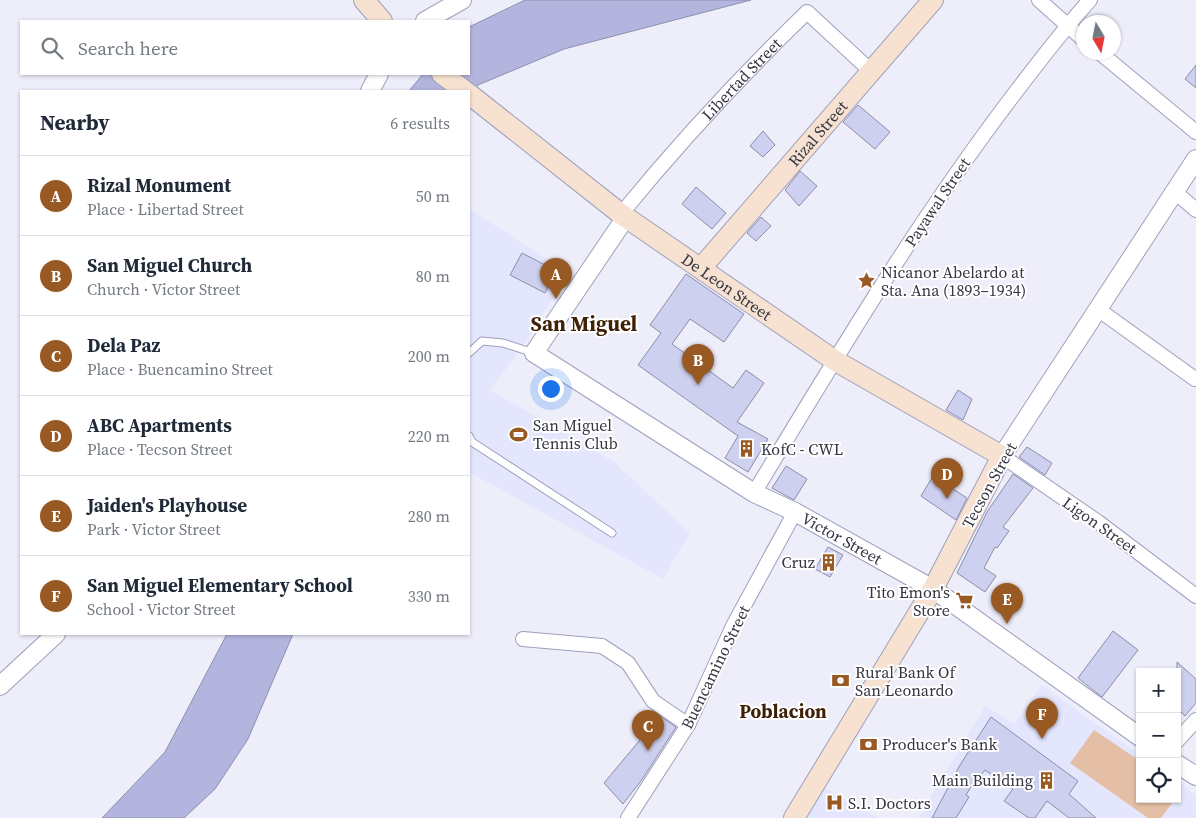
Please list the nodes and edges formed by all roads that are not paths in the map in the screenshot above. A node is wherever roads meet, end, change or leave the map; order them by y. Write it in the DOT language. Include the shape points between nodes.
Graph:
graph roads {
  1 [pos="364,0"];
  2 [pos="462,0"];
  3 [pos="933,0"];
  4 [pos="1039,0"];
  5 [pos="1090,0"];
  6 [pos="381,20"];
  7 [pos="427,20"];
  8 [pos="1066,26"];
  9 [pos="1076,34"];
  10 [pos="1109,60"];
  11 [pos="872,72"];
  12 [pos="379,75"];
  13 [pos="443,75"];
  14 [pos="371,90"];
  15 [pos="463,90"];
  16 [pos="471,96"];
  17 [pos="1196,132"];
  18 [pos="1196,159"];
  19 [pos="1175,192"];
  20 [pos="1196,210"];
  21 [pos="624,215"];
  22 [pos="701,268"];
  23 [pos="1099,310"];
  24 [pos="470,353"];
  25 [pos="534,353"];
  26 [pos="834,360"];
  27 [pos="1195,379"];
  28 [pos="470,438"];
  29 [pos="1002,456"];
  30 [pos="754,493"];
  31 [pos="795,512"];
  32 [pos="612,533"];
  33 [pos="933,589"];
  34 [pos="1196,596"];
  35 [pos="55,635"];
  36 [pos="524,639"];
  37 [pos="0,686"];
  38 [pos="1196,720"];
  39 [pos="688,725"];
  40 [pos="1136,734"];
  41 [pos="1181,737"];
  42 [pos="1181,767"];
  43 [pos="1196,776"];
  44 [pos="628,818"];
  45 [pos="794,818"];
  1 -- 6 [label="main road"];
  2 -- 7 [label="street"];
  3 -- 11 [label="main road, Rizal Street"];
  4 -- 8 [label="street"];
  5 -- 8 [label="street, Payawal Street"];
  8 -- 9 [label="street"];
  8 -- 26 [label="street, Payawal Street" via="970,152"];
  10 -- 17 [label="street"];
  11 -- 21 [label="street, Libertad Street" via="806,12 662,164"];
  11 -- 22 [label="main road, Rizal Street"];
  12 -- 14 [label="street"];
  13 -- 15 [label="main road, De Leon Street"];
  16 -- 21 [label="main road, De Leon Street"];
  18 -- 19 [label="street, Tecson Street"];
  19 -- 20 [label="street"];
  19 -- 23 [label="street, Tecson Street"];
  21 -- 22 [label="main road, De Leon Street"];
  21 -- 25 [label="street, Libertad Street"];
  22 -- 26 [label="main road, De Leon Street"];
  23 -- 27 [label="street"];
  23 -- 29 [label="street, Tecson Street"];
  24 -- 25 [label="lane" via="482,341 503,343"];
  25 -- 30 [label="street, Victor Street"];
  26 -- 29 [label="main road, De Leon Street"];
  26 -- 30 [label="street, Payawal Street"];
  28 -- 32 [label="lane"];
  29 -- 33 [label="main road, Tecson Street"];
  29 -- 34 [label="street, Ligon Street" via="1098,522"];
  30 -- 31 [label="street, Victor Street"];
  31 -- 33 [label="street, Victor Street"];
  31 -- 39 [label="street, Buencamino Street" via="734,624"];
  33 -- 40 [label="street, Victor Street"];
  33 -- 45 [label="main road, Tecson Street"];
  35 -- 37 [label="street"];
  36 -- 39 [label="street" via="602,646 628,663 653,701"];
  38 -- 41 [label="street"];
  39 -- 44 [label="street, Buencamino Street"];
  42 -- 43 [label="street"];
}
